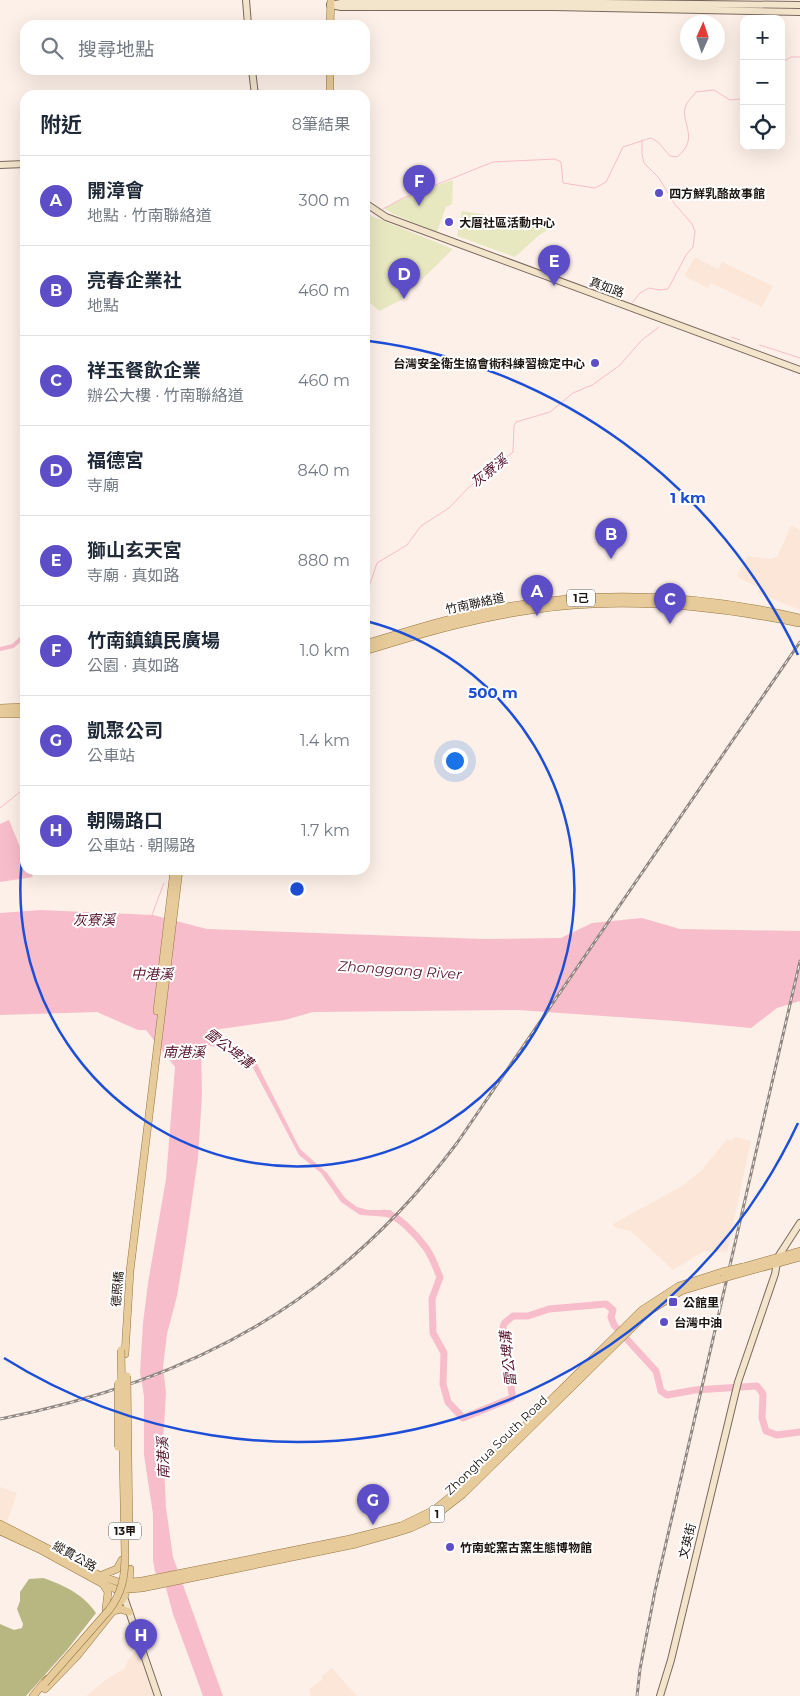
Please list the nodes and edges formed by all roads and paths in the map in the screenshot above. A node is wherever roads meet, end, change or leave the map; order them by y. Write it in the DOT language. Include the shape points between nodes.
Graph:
graph roads {
  1 [pos="246,0"];
  2 [pos="329,2"];
  3 [pos="800,5"];
  4 [pos="710,7"];
  5 [pos="800,12"];
  6 [pos="248,20"];
  7 [pos="330,20"];
  8 [pos="253,75"];
  9 [pos="330,75"];
  10 [pos="254,90"];
  11 [pos="330,90"];
  12 [pos="20,164"];
  13 [pos="0,165"];
  14 [pos="370,206"];
  15 [pos="800,370"];
  16 [pos="800,620"];
  17 [pos="370,643"];
  18 [pos="370,650"];
  19 [pos="20,707"];
  20 [pos="0,708"];
  21 [pos="0,714"];
  22 [pos="20,714"];
  23 [pos="173,875"];
  24 [pos="178,875"];
  25 [pos="800,1223"];
  26 [pos="800,1251"];
  27 [pos="800,1257"];
  28 [pos="777,1261"];
  29 [pos="123,1352"];
  30 [pos="0,1524"];
  31 [pos="0,1531"];
  32 [pos="40,1547"];
  33 [pos="122,1560"];
  34 [pos="130,1569"];
  35 [pos="101,1576"];
  36 [pos="103,1584"];
  37 [pos="142,1585"];
  38 [pos="123,1589"];
  39 [pos="110,1610"];
  40 [pos="128,1612"];
  41 [pos="47,1684"];
  42 [pos="33,1696"];
  43 [pos="39,1696"];
  44 [pos="158,1696"];
  45 [pos="660,1696"];
  1 -- 6 [label="street"];
  2 -- 4 [label="street" via="341,7"];
  2 -- 7 [label="main road"];
  3 -- 4 [label="street"];
  4 -- 5 [label="street"];
  8 -- 10 [label="street"];
  9 -- 11 [label="main road"];
  12 -- 13 [label="street"];
  14 -- 15 [label="street, 真如路" via="386,217"];
  16 -- 17 [label="main road, 竹南聯絡道 / 1己" via="749,607 704,601 597,597 492,609"];
  16 -- 18 [label="main road, 竹南聯絡道 / 1己" via="690,606 588,605 532,609 487,617"];
  19 -- 20 [label="main road"];
  21 -- 22 [label="main road"];
  23 -- 29 [label="main road, 德照橋 / 13甲" via="125,1270"];
  24 -- 29 [label="main road, 德照橋 / 13甲" via="130,1270"];
  25 -- 28 [label="street"];
  26 -- 28 [label="main road, 1"];
  27 -- 28 [label="main road, 1"];
  28 -- 37 [label="main road, Zhonghua South Road / 1, bridge" via="679,1286 635,1321 437,1511 362,1539"];
  28 -- 45 [label="street, 文英街" via="735,1392"];
  29 -- 33 [label="main road, bridge" via="117,1399"];
  29 -- 34 [label="main road, bridge" via="127,1367"];
  29 -- 41 [label="main road, 德照橋 / 13甲, bridge" via="125,1555 122,1588 116,1601"];
  30 -- 32 [label="main road, 縱貫公路 / 1"];
  31 -- 32 [label="main road, 縱貫公路 / 1"];
  32 -- 35 [label="main road, 縱貫公路 / 1"];
  32 -- 36 [label="main road, 縱貫公路 / 1"];
  33 -- 35 [label="main road" via="117,1569"];
  33 -- 38 [label="main road"];
  34 -- 37 [label="main road"];
  34 -- 38 [label="main road"];
  35 -- 38 [label="main road, 縱貫公路 / 1"];
  36 -- 38 [label="main road, 縱貫公路 / 1"];
  36 -- 39 [label="main road" via="108,1592"];
  37 -- 38 [label="main road, 縱貫公路 / 1"];
  38 -- 39 [label="main road"];
  38 -- 40 [label="street"];
  39 -- 40 [label="main road"];
  39 -- 41 [label="main road" via="51,1673"];
  40 -- 44 [label="street"];
  41 -- 42 [label="main road, 13甲"];
  41 -- 43 [label="main road, 13甲"];
}
